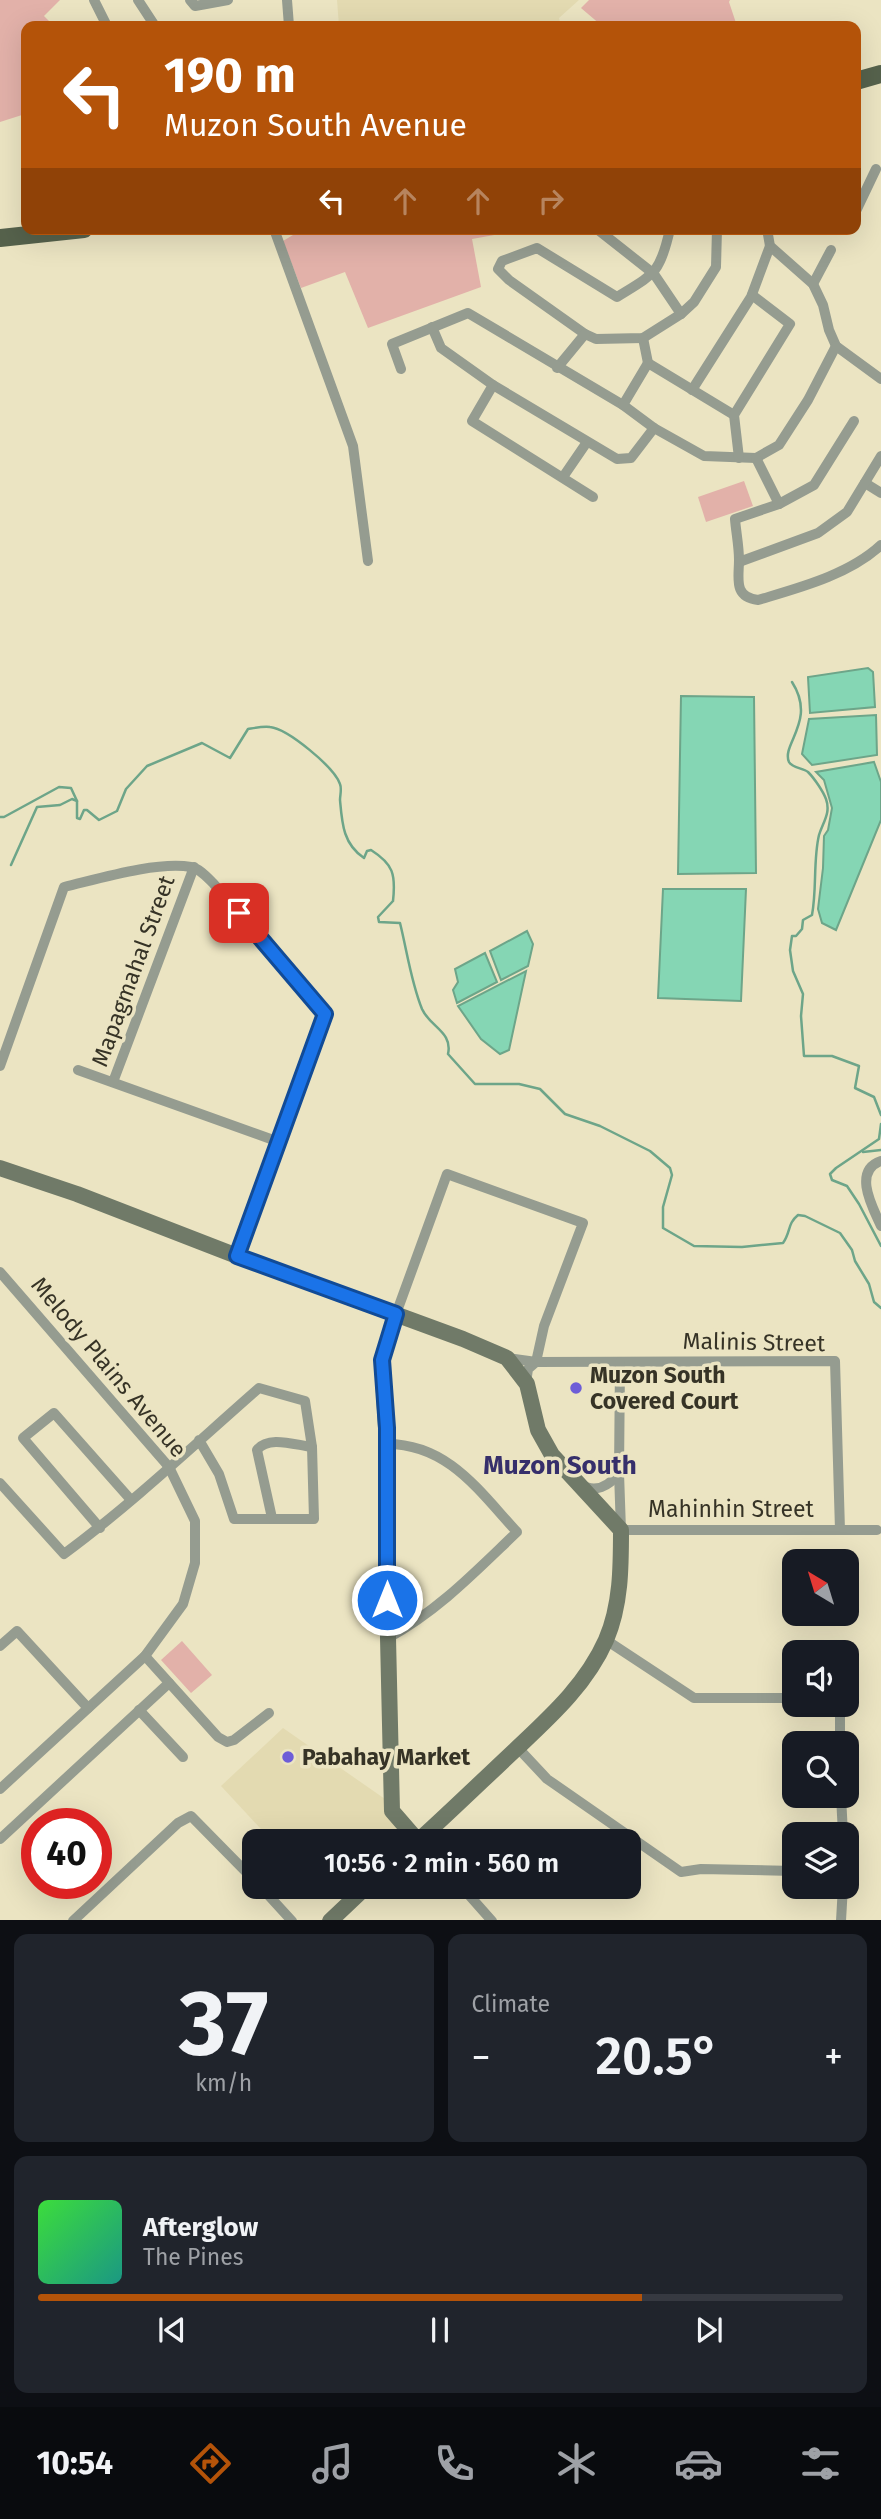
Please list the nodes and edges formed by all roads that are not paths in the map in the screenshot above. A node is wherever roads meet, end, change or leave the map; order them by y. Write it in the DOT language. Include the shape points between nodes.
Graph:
graph roads {
  1 [pos="138,0"];
  2 [pos="190,0"];
  3 [pos="228,0"];
  4 [pos="287,0"];
  5 [pos="94,1"];
  6 [pos="104,21"];
  7 [pos="152,21"];
  8 [pos="289,21"];
  9 [pos="881,74"];
  10 [pos="861,80"];
  11 [pos="876,169"];
  12 [pos="861,200"];
  13 [pos="28,235"];
  14 [pos="276,235"];
  15 [pos="605,235"];
  16 [pos="669,235"];
  17 [pos="717,235"];
  18 [pos="768,235"];
  19 [pos="0,238"];
  20 [pos="770,246"];
  21 [pos="831,250"];
  22 [pos="654,274"];
  23 [pos="813,284"];
  24 [pos="752,295"];
  25 [pos="681,314"];
  26 [pos="432,327"];
  27 [pos="585,334"];
  28 [pos="643,338"];
  29 [pos="836,346"];
  30 [pos="648,363"];
  31 [pos="557,368"];
  32 [pos="401,369"];
  33 [pos="881,379"];
  34 [pos="493,385"];
  35 [pos="692,390"];
  36 [pos="623,405"];
  37 [pos="734,415"];
  38 [pos="854,421"];
  39 [pos="654,428"];
  40 [pos="587,442"];
  41 [pos="881,456"];
  42 [pos="739,458"];
  43 [pos="756,458"];
  44 [pos="564,477"];
  45 [pos="865,483"];
  46 [pos="881,493"];
  47 [pos="593,497"];
  48 [pos="779,504"];
  49 [pos="881,545"];
  50 [pos="368,561"];
  51 [pos="739,562"];
  52 [pos="194,867"];
  53 [pos="0,1066"];
  54 [pos="78,1070"];
  55 [pos="113,1082"];
  56 [pos="279,1142"];
  57 [pos="881,1161"];
  58 [pos="0,1168"];
  59 [pos="881,1226"];
  60 [pos="237,1256"];
  61 [pos="0,1272"];
  62 [pos="396,1314"];
  63 [pos="507,1358"];
  64 [pos="536,1362"];
  65 [pos="620,1362"];
  66 [pos="526,1383"];
  67 [pos="199,1440"];
  68 [pos="387,1444"];
  69 [pos="312,1447"];
  70 [pos="169,1467"];
  71 [pos="619,1473"];
  72 [pos="574,1479"];
  73 [pos="0,1483"];
  74 [pos="131,1500"];
  75 [pos="272,1518"];
  76 [pos="100,1528"];
  77 [pos="621,1530"];
  78 [pos="840,1530"];
  79 [pos="877,1530"];
  80 [pos="388,1638"];
  81 [pos="606,1640"];
  82 [pos="0,1646"];
  83 [pos="145,1656"];
  84 [pos="169,1683"];
  85 [pos="782,1698"];
  86 [pos="88,1708"];
  87 [pos="139,1710"];
  88 [pos="269,1713"];
  89 [pos="517,1748"];
  90 [pos="183,1757"];
  91 [pos="0,1789"];
  92 [pos="408,1829"];
  93 [pos="431,1829"];
  94 [pos="0,1839"];
  95 [pos="242,1868"];
  96 [pos="782,1871"];
  97 [pos="272,1899"];
  98 [pos="353,1899"];
  99 [pos="473,1899"];
  100 [pos="842,1899"];
  101 [pos="73,1920"];
  102 [pos="292,1920"];
  103 [pos="330,1920"];
  104 [pos="492,1920"];
  105 [pos="841,1920"];
  1 -- 7 [label="street"];
  2 -- 3 [label="street" via="195,6"];
  4 -- 8 [label="street"];
  5 -- 6 [label="street"];
  9 -- 10 [label="main road"];
  11 -- 12 [label="street"];
  13 -- 19 [label="main road"];
  14 -- 50 [label="street" via="353,446"];
  15 -- 22 [label="street"];
  16 -- 22 [label="street"];
  17 -- 25 [label="street" via="716,267"];
  18 -- 20 [label="street"];
  20 -- 23 [label="street"];
  20 -- 24 [label="street"];
  21 -- 23 [label="street"];
  22 -- 25 [label="street"];
  22 -- 27 [label="street" via="617,297 537,248 502,261 498,269 509,280"];
  23 -- 29 [label="street"];
  24 -- 35 [label="street"];
  24 -- 37 [label="street" via="790,324"];
  25 -- 28 [label="street"];
  26 -- 31 [label="street" via="468,313"];
  26 -- 32 [label="street" via="392,344"];
  26 -- 34 [label="street" via="442,348"];
  27 -- 28 [label="street" via="596,339"];
  27 -- 31 [label="street"];
  28 -- 30 [label="street"];
  29 -- 33 [label="street"];
  29 -- 43 [label="street" via="779,445"];
  30 -- 35 [label="street"];
  30 -- 36 [label="street"];
  31 -- 36 [label="street"];
  34 -- 40 [label="street"];
  34 -- 44 [label="street" via="472,421"];
  35 -- 37 [label="street"];
  36 -- 39 [label="street"];
  37 -- 42 [label="street"];
  38 -- 48 [label="street" via="814,485"];
  39 -- 40 [label="street" via="631,458 617,459"];
  39 -- 42 [label="street" via="704,456"];
  40 -- 44 [label="street"];
  41 -- 45 [label="street"];
  42 -- 43 [label="street"];
  43 -- 48 [label="street"];
  44 -- 47 [label="street"];
  45 -- 46 [label="street"];
  45 -- 51 [label="street" via="847,512 818,533"];
  48 -- 51 [label="street" via="735,519"];
  49 -- 51 [label="street" via="819,582 758,600 741,591"];
  52 -- 53 [label="street" via="170,866 64,887"];
  52 -- 55 [label="street, Mapagmahal Street"];
  52 -- 56 [label="street" via="213,883 325,1014"];
  54 -- 55 [label="street"];
  55 -- 56 [label="street, Mapagmahal Street"];
  56 -- 60 [label="street"];
  57 -- 59 [label="street" via="871,1167 866,1178 866,1194"];
  58 -- 60 [label="street"];
  60 -- 62 [label="street"];
  61 -- 70 [label="street, Melody Plains Avenue"];
  62 -- 63 [label="street"];
  62 -- 64 [label="street" via="447,1174 583,1223 544,1326"];
  62 -- 68 [label="street" via="382,1360"];
  63 -- 64 [label="street, Malinis Street"];
  63 -- 66 [label="street"];
  64 -- 65 [label="street, Malinis Street"];
  64 -- 66 [label="street" via="528,1369"];
  65 -- 71 [label="street"];
  65 -- 78 [label="street, Malinis Street" via="835,1361"];
  66 -- 72 [label="street" via="542,1439"];
  67 -- 69 [label="street" via="259,1388 305,1401"];
  67 -- 70 [label="street"];
  67 -- 75 [label="street" via="219,1474 234,1519"];
  68 -- 80 [label="street"];
  68 -- 80 [label="street" via="423,1448 456,1466 517,1532 441,1603"];
  69 -- 75 [label="street" via="314,1519"];
  69 -- 75 [label="street" via="268,1441 257,1450"];
  70 -- 74 [label="street"];
  70 -- 83 [label="street, Melody Plains Avenue" via="195,1521 195,1563 183,1604"];
  71 -- 72 [label="street" via="598,1488 587,1488"];
  71 -- 77 [label="street"];
  72 -- 77 [label="street"];
  73 -- 76 [label="street" via="64,1555"];
  74 -- 76 [label="street"];
  74 -- 76 [label="street" via="54,1413 23,1438"];
  77 -- 78 [label="street, Mahinhin Street"];
  77 -- 81 [label="street" via="620,1587"];
  78 -- 79 [label="street, Mahinhin Street"];
  80 -- 92 [label="street" via="392,1811"];
  81 -- 85 [label="street" via="694,1698"];
  81 -- 89 [label="street" via="573,1693"];
  82 -- 86 [label="street" via="17,1631"];
  83 -- 84 [label="street"];
  83 -- 86 [label="street, Melody Plains Avenue"];
  84 -- 87 [label="street"];
  84 -- 88 [label="street" via="227,1742"];
  86 -- 91 [label="street, Melody Plains Avenue"];
  87 -- 90 [label="street"];
  87 -- 94 [label="street"];
  89 -- 93 [label="street"];
  89 -- 96 [label="street" via="547,1779 681,1872"];
  95 -- 101 [label="street" via="191,1816"];
  97 -- 102 [label="street"];
  98 -- 103 [label="street"];
  99 -- 104 [label="street"];
  100 -- 105 [label="street"];
}
